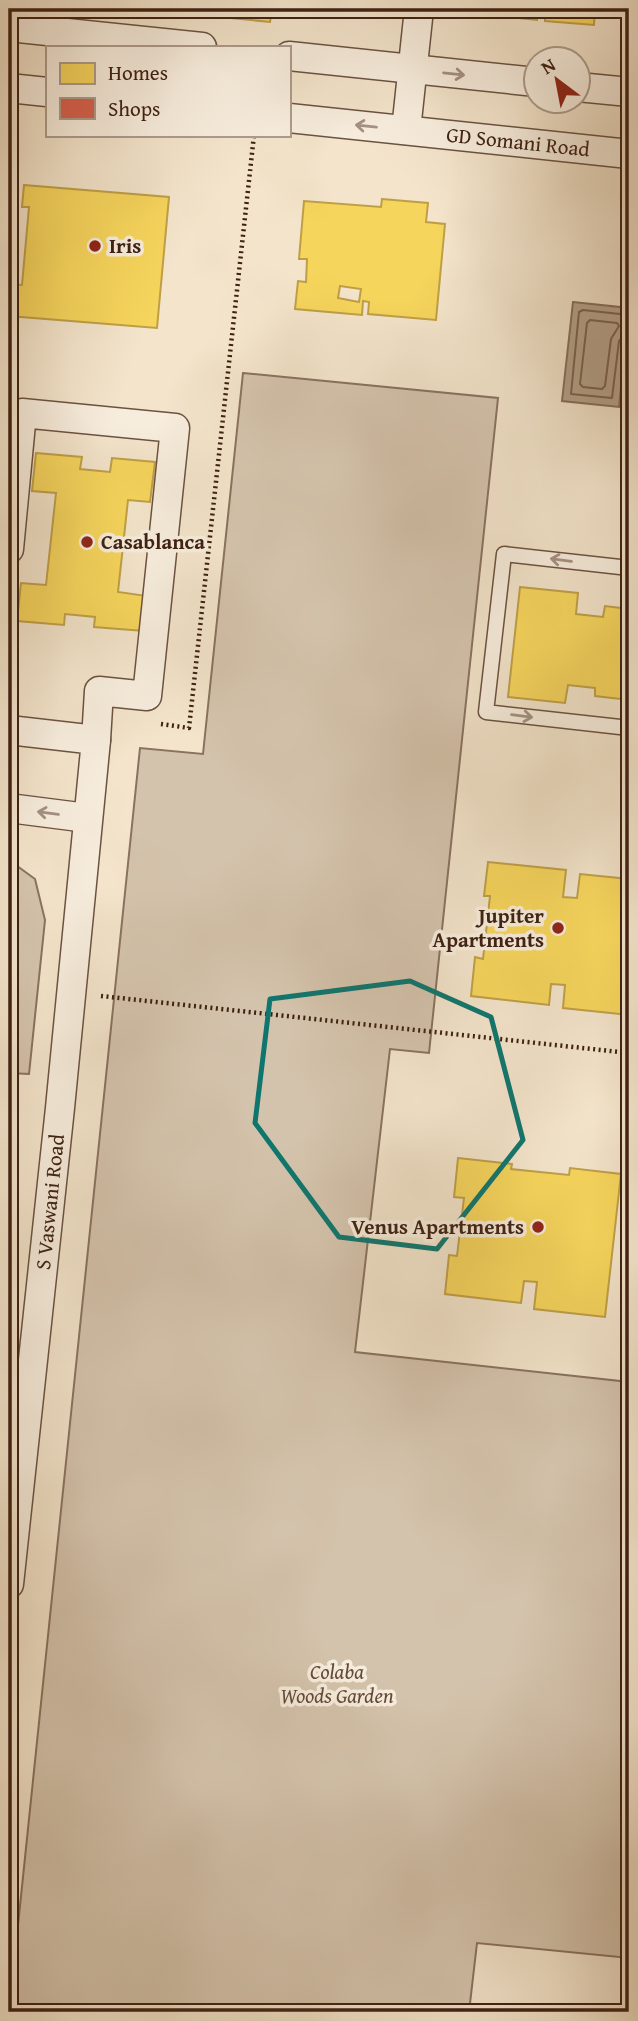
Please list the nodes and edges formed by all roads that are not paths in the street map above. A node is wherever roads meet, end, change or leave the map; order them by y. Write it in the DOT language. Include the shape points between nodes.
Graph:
graph roads {
  1 [pos="419,9"];
  2 [pos="9,27"];
  3 [pos="192,46"];
  4 [pos="290,56"];
  5 [pos="413,69"];
  6 [pos="522,80"];
  7 [pos="9,88"];
  8 [pos="592,88"];
  9 [pos="46,92"];
  10 [pos="629,92"];
  11 [pos="290,118"];
  12 [pos="406,130"];
  13 [pos="629,154"];
  14 [pos="9,549"];
  15 [pos="629,568"];
  16 [pos="629,728"];
  17 [pos="9,730"];
  18 [pos="96,740"];
  19 [pos="9,807"];
  20 [pos="87,818"];
  21 [pos="12,1533"];
  22 [pos="9,1584"];
  1 -- 5 [label="street"];
  2 -- 3 [label="street"];
  4 -- 5 [label="street"];
  5 -- 6 [label="street, one-way"];
  5 -- 12 [label="street"];
  7 -- 9 [label="street"];
  8 -- 10 [label="street"];
  12 -- 11 [label="street, GD Somani Road, one-way"];
  12 -- 13 [label="street, GD Somani Road"];
  14 -- 18 [label="street, S Vaswani Road" via="22,413 175,428 148,696 99,691"];
  15 -- 16 [label="lane, one-way" via="505,554 486,712"];
  17 -- 18 [label="street"];
  18 -- 20 [label="street, S Vaswani Road"];
  20 -- 19 [label="street, one-way"];
  20 -- 21 [label="street, S Vaswani Road"];
  21 -- 22 [label="street, S Vaswani Road"];
}
